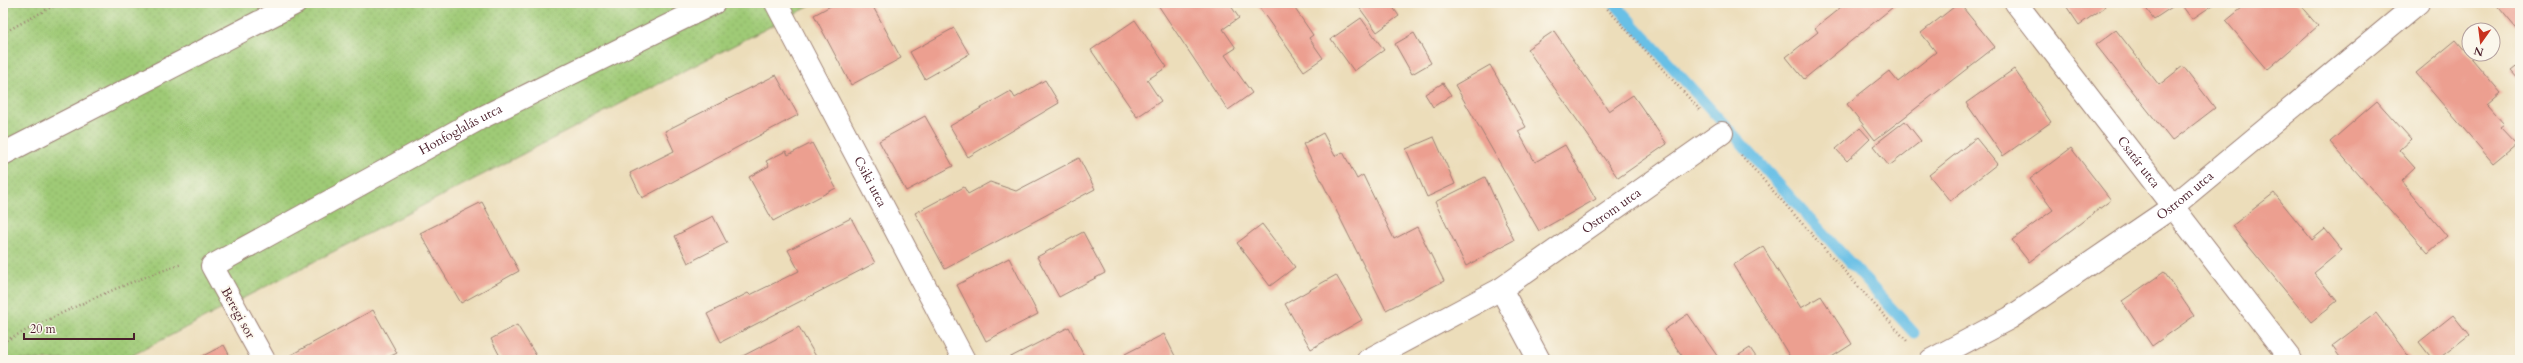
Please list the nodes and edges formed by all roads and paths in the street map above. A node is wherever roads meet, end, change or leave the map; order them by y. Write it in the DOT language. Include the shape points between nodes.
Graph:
graph roads {
  1 [pos="59,3"];
  2 [pos="296,3"];
  3 [pos="714,3"];
  4 [pos="776,3"];
  5 [pos="1602,3"];
  6 [pos="2016,3"];
  7 [pos="2418,3"];
  8 [pos="3,33"];
  9 [pos="1722,133"];
  10 [pos="3,154"];
  11 [pos="2171,208"];
  12 [pos="212,266"];
  13 [pos="1501,289"];
  14 [pos="3,342"];
  15 [pos="1908,342"];
  16 [pos="264,360"];
  17 [pos="964,360"];
  18 [pos="1368,360"];
  19 [pos="1538,360"];
  20 [pos="1931,360"];
  21 [pos="2291,360"];
  1 -- 8 [label="path"];
  2 -- 10 [label="street"];
  3 -- 12 [label="street, Honfoglalás utca" via="479,119"];
  4 -- 17 [label="street, Csiki utca"];
  5 -- 9 [label="path"];
  6 -- 11 [label="street, Csatár utca"];
  7 -- 11 [label="street, Ostrom utca"];
  9 -- 13 [label="street, Ostrom utca"];
  9 -- 15 [label="path"];
  11 -- 20 [label="street, Ostrom utca" via="2010,318"];
  11 -- 21 [label="street, Csatár utca"];
  12 -- 14 [label="path" via="187,262 152,274 59,314"];
  12 -- 16 [label="street, Beregi sor"];
  13 -- 18 [label="street, Ostrom utca"];
  13 -- 19 [label="street"];
}
